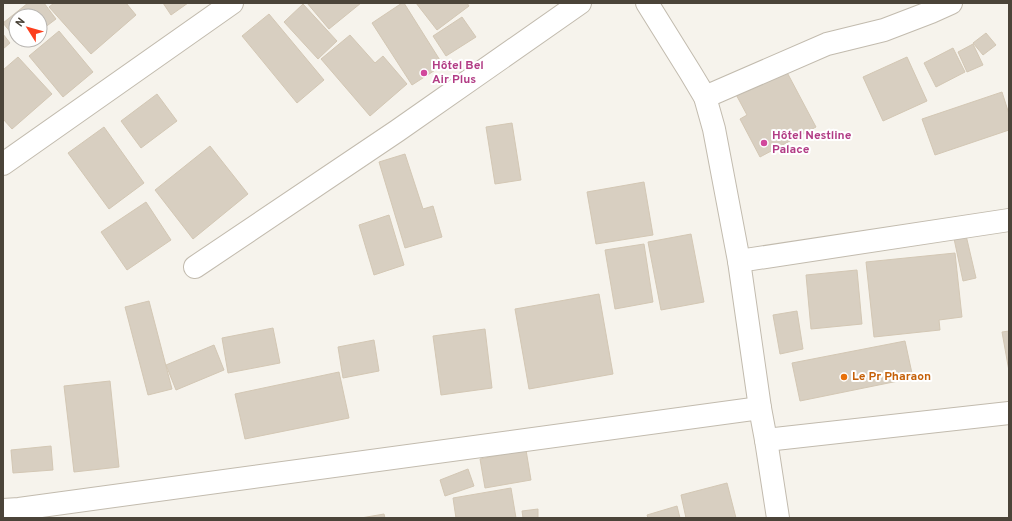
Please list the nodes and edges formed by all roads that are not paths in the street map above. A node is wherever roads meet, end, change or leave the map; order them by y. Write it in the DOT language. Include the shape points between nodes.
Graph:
graph roads {
  1 [pos="232,3"];
  2 [pos="580,3"];
  3 [pos="647,3"];
  4 [pos="951,3"];
  5 [pos="705,98"];
  6 [pos="3,164"];
  7 [pos="1009,220"];
  8 [pos="739,261"];
  9 [pos="195,267"];
  10 [pos="760,408"];
  11 [pos="1009,413"];
  12 [pos="766,440"];
  13 [pos="13,513"];
  14 [pos="778,518"];
  1 -- 6 [label="street"];
  2 -- 9 [label="street" via="397,131"];
  3 -- 5 [label="street"];
  4 -- 5 [label="street" via="884,30 827,44"];
  5 -- 8 [label="street" via="714,129"];
  7 -- 8 [label="street"];
  8 -- 10 [label="street"];
  10 -- 12 [label="street"];
  10 -- 13 [label="street"];
  11 -- 12 [label="street"];
  12 -- 14 [label="street"];
}
